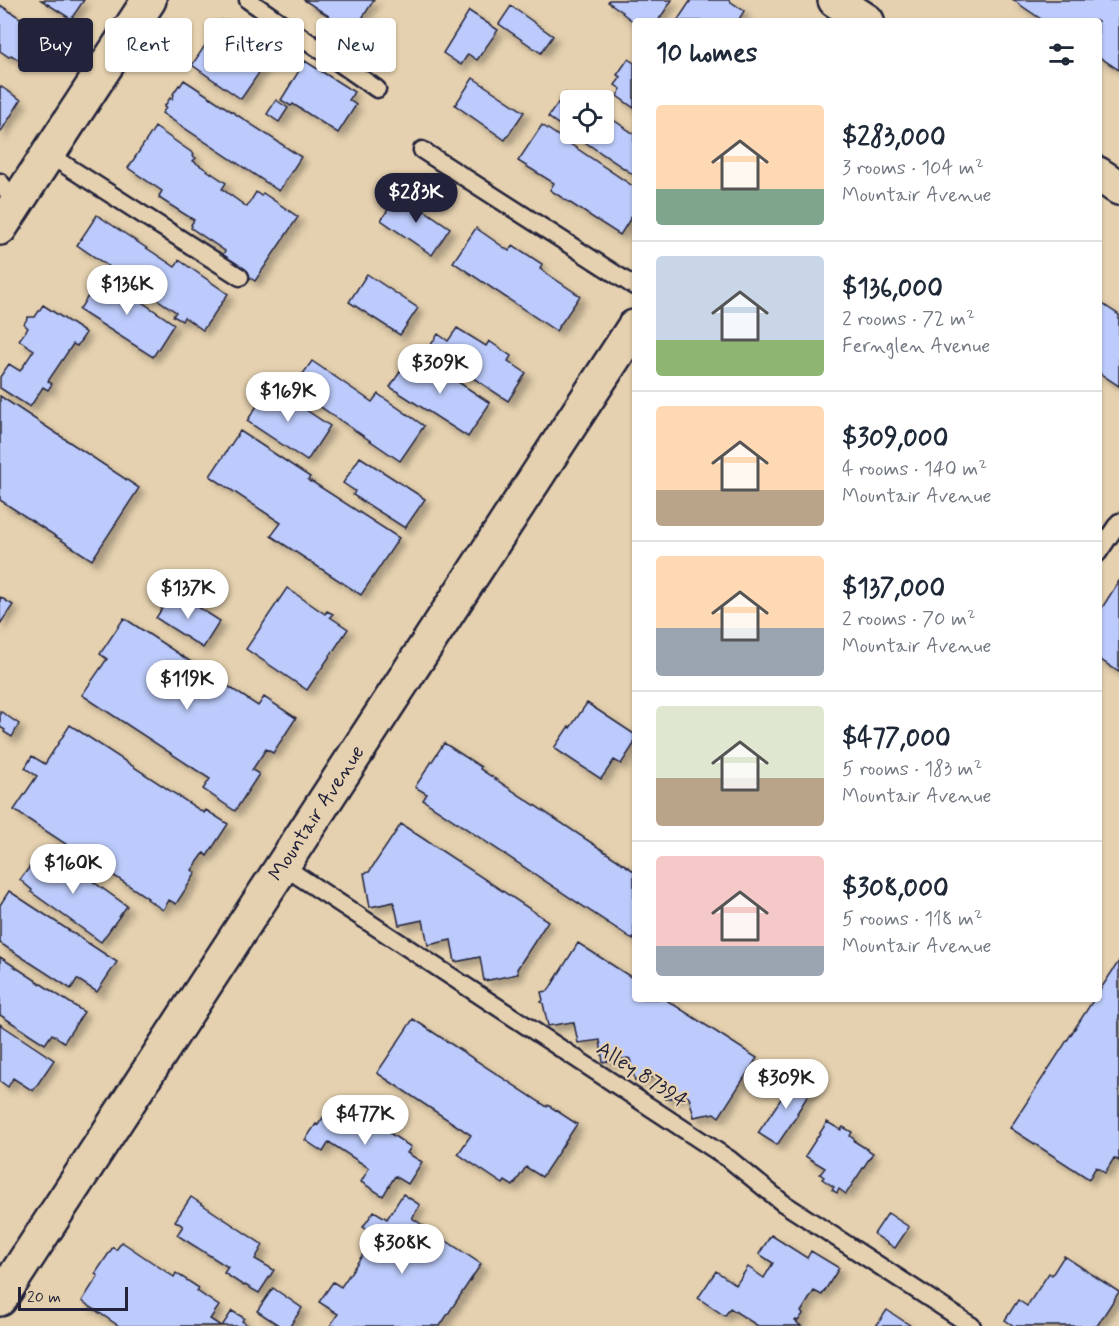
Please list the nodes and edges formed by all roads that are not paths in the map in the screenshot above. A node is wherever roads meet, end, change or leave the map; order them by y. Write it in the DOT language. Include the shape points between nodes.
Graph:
graph roads {
  1 [pos="149,0"];
  2 [pos="249,0"];
  3 [pos="377,89"];
  4 [pos="422,150"];
  5 [pos="48,154"];
  6 [pos="1102,177"];
  7 [pos="1119,188"];
  8 [pos="5,204"];
  9 [pos="240,277"];
  10 [pos="632,285"];
  11 [pos="632,330"];
  12 [pos="1119,522"];
  13 [pos="1102,547"];
  14 [pos="283,866"];
  15 [pos="0,1299"];
  16 [pos="972,1326"];
  1 -- 5 [label="street"];
  2 -- 3 [label="lane"];
  4 -- 10 [label="lane"];
  5 -- 8 [label="street"];
  5 -- 9 [label="lane"];
  6 -- 7 [label="street"];
  11 -- 14 [label="street, Mountair Avenue"];
  12 -- 13 [label="lane"];
  14 -- 15 [label="street, Mountair Avenue"];
  14 -- 16 [label="lane, Alley 87394" via="729,1159 783,1203"];
}
